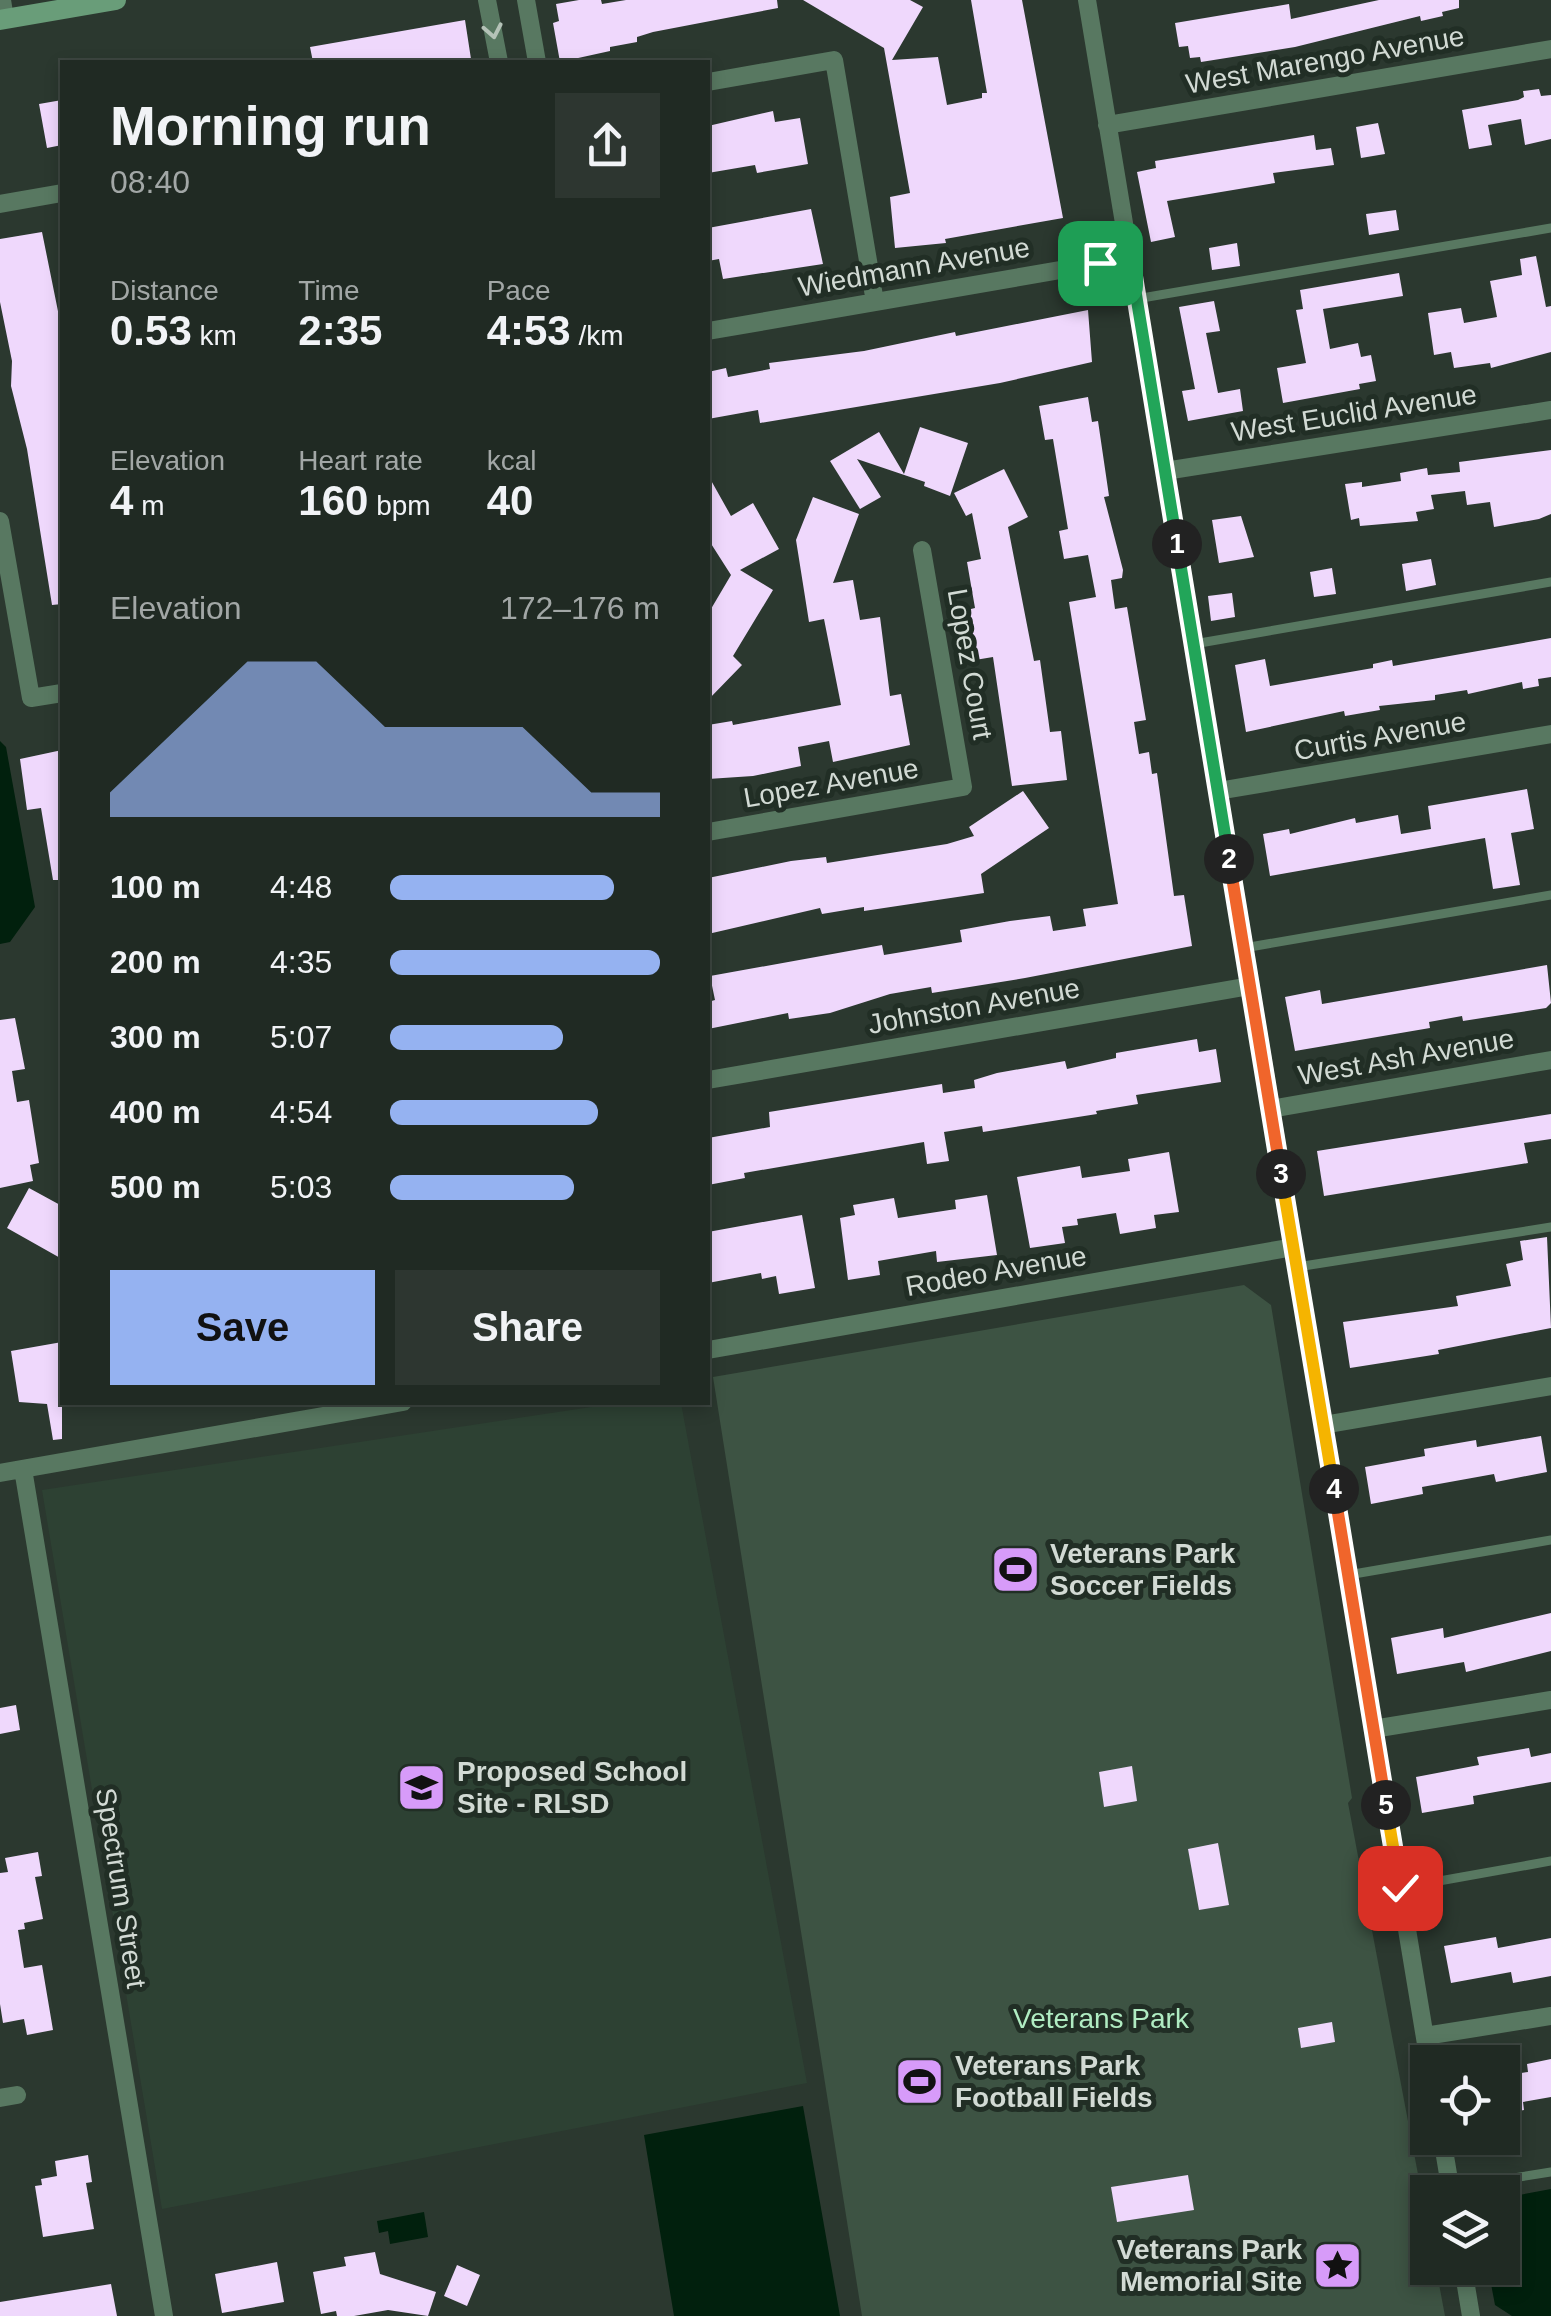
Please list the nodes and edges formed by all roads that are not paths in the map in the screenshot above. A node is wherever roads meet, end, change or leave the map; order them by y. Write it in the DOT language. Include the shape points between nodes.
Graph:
graph roads {
  1 [pos="116,0"];
  2 [pos="487,0"];
  3 [pos="526,0"];
  4 [pos="1087,0"];
  5 [pos="2,13"];
  6 [pos="1551,49"];
  7 [pos="499,60"];
  8 [pos="538,60"];
  9 [pos="710,82"];
  10 [pos="1108,125"];
  11 [pos="60,193"];
  12 [pos="0,204"];
  13 [pos="1551,228"];
  14 [pos="1130,258"];
  15 [pos="1136,299"];
  16 [pos="876,302"];
  17 [pos="710,331"];
  18 [pos="1551,410"];
  19 [pos="1165,471"];
  20 [pos="0,521"];
  21 [pos="922,550"];
  22 [pos="1551,582"];
  23 [pos="1194,644"];
  24 [pos="60,693"];
  25 [pos="1551,734"];
  26 [pos="963,788"];
  27 [pos="1218,792"];
  28 [pos="710,832"];
  29 [pos="1551,895"];
  30 [pos="1244,948"];
  31 [pos="1250,986"];
  32 [pos="1551,1060"];
  33 [pos="710,1080"];
  34 [pos="1270,1109"];
  35 [pos="1551,1227"];
  36 [pos="1294,1248"];
  37 [pos="1297,1267"];
  38 [pos="710,1350"];
  39 [pos="1551,1386"];
  40 [pos="386,1405"];
  41 [pos="1323,1426"];
  42 [pos="23,1469"];
  43 [pos="0,1472"];
  44 [pos="1551,1540"];
  45 [pos="1348,1575"];
  46 [pos="1551,1700"];
  47 [pos="1374,1729"];
  48 [pos="1551,1861"];
  49 [pos="1400,1888"];
  50 [pos="1551,2016"];
  51 [pos="1425,2036"];
  52 [pos="1426,2045"];
  53 [pos="1551,2172"];
  54 [pos="1520,2178"];
  55 [pos="1466,2285"];
  56 [pos="164,2316"];
  57 [pos="1471,2316"];
  1 -- 5 [label="main road"];
  2 -- 7 [label="street, one-way"];
  3 -- 8 [label="street"];
  4 -- 10 [label="street"];
  6 -- 10 [label="street, West Marengo Avenue"];
  9 -- 16 [label="street" via="834,60"];
  10 -- 14 [label="street"];
  11 -- 12 [label="street"];
  13 -- 15 [label="lane"];
  14 -- 15 [label="street"];
  14 -- 16 [label="street, Wiedmann Avenue"];
  15 -- 19 [label="street"];
  16 -- 17 [label="street, Wiedmann Avenue"];
  18 -- 19 [label="street, West Euclid Avenue"];
  19 -- 23 [label="street"];
  20 -- 24 [label="street" via="30,698"];
  21 -- 26 [label="street, Lopez Court"];
  22 -- 23 [label="lane"];
  23 -- 27 [label="street"];
  25 -- 27 [label="street, Curtis Avenue"];
  26 -- 28 [label="street, Lopez Avenue"];
  27 -- 30 [label="street"];
  29 -- 30 [label="lane"];
  30 -- 31 [label="street"];
  31 -- 33 [label="street, Johnston Avenue"];
  31 -- 34 [label="street"];
  32 -- 34 [label="street, West Ash Avenue"];
  34 -- 36 [label="street"];
  35 -- 37 [label="lane"];
  36 -- 37 [label="street"];
  36 -- 38 [label="street, Rodeo Avenue"];
  37 -- 41 [label="street"];
  39 -- 41 [label="street"];
  40 -- 42 [label="street"];
  41 -- 45 [label="street"];
  42 -- 43 [label="street"];
  42 -- 56 [label="street, Spectrum Street"];
  44 -- 45 [label="lane"];
  45 -- 47 [label="street"];
  46 -- 47 [label="street"];
  47 -- 49 [label="street"];
  48 -- 49 [label="lane"];
  49 -- 51 [label="street"];
  50 -- 51 [label="street"];
  51 -- 52 [label="street"];
  53 -- 54 [label="lane"];
  55 -- 57 [label="street"];
}
